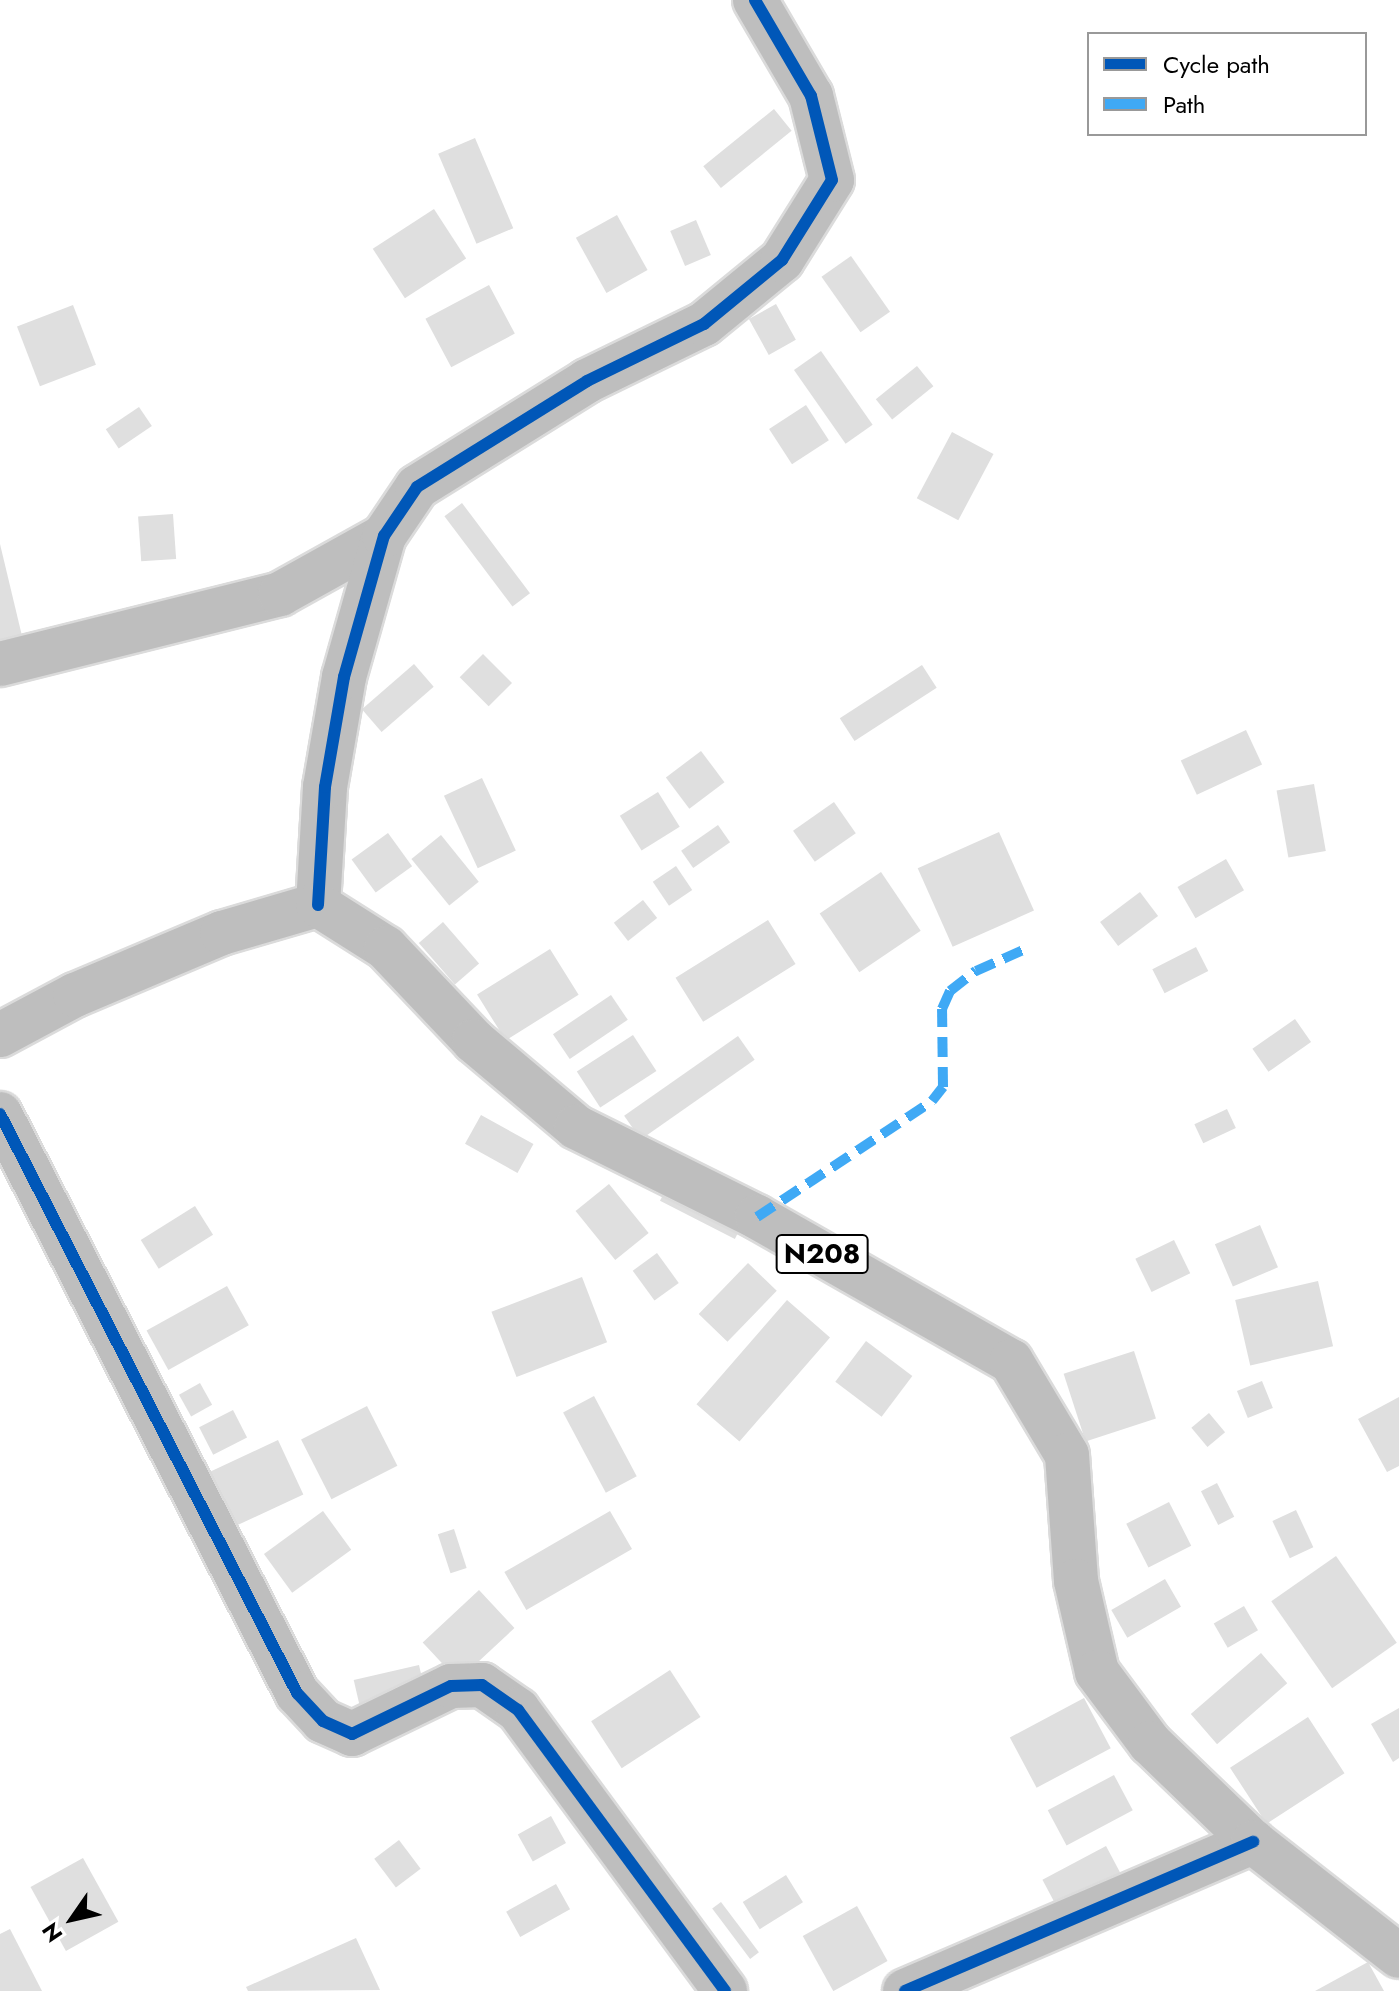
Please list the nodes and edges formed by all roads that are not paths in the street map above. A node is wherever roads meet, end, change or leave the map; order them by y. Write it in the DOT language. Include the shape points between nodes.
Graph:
graph roads {
  1 [pos="755,0"];
  2 [pos="384,536"];
  3 [pos="0,664"];
  4 [pos="318,905"];
  5 [pos="0,1035"];
  6 [pos="0,1114"];
  7 [pos="1253,1842"];
  8 [pos="1399,1956"];
  9 [pos="725,1991"];
  10 [pos="905,1991"];
  1 -- 2 [label="main road" via="811,96 832,180 782,260 704,324 587,381 417,487"];
  2 -- 3 [label="main road" via="280,594"];
  2 -- 4 [label="main road" via="344,677 325,787"];
  4 -- 5 [label="main road" via="222,933 75,995"];
  4 -- 7 [label="main road, N208" via="386,948 474,1041 576,1127 757,1217 1011,1361 1067,1455 1076,1581 1097,1672 1150,1743"];
  6 -- 9 [label="main road" via="297,1693 323,1721 352,1734 451,1686 482,1685 518,1710"];
  7 -- 8 [label="main road, N208"];
  7 -- 10 [label="main road"];
}
